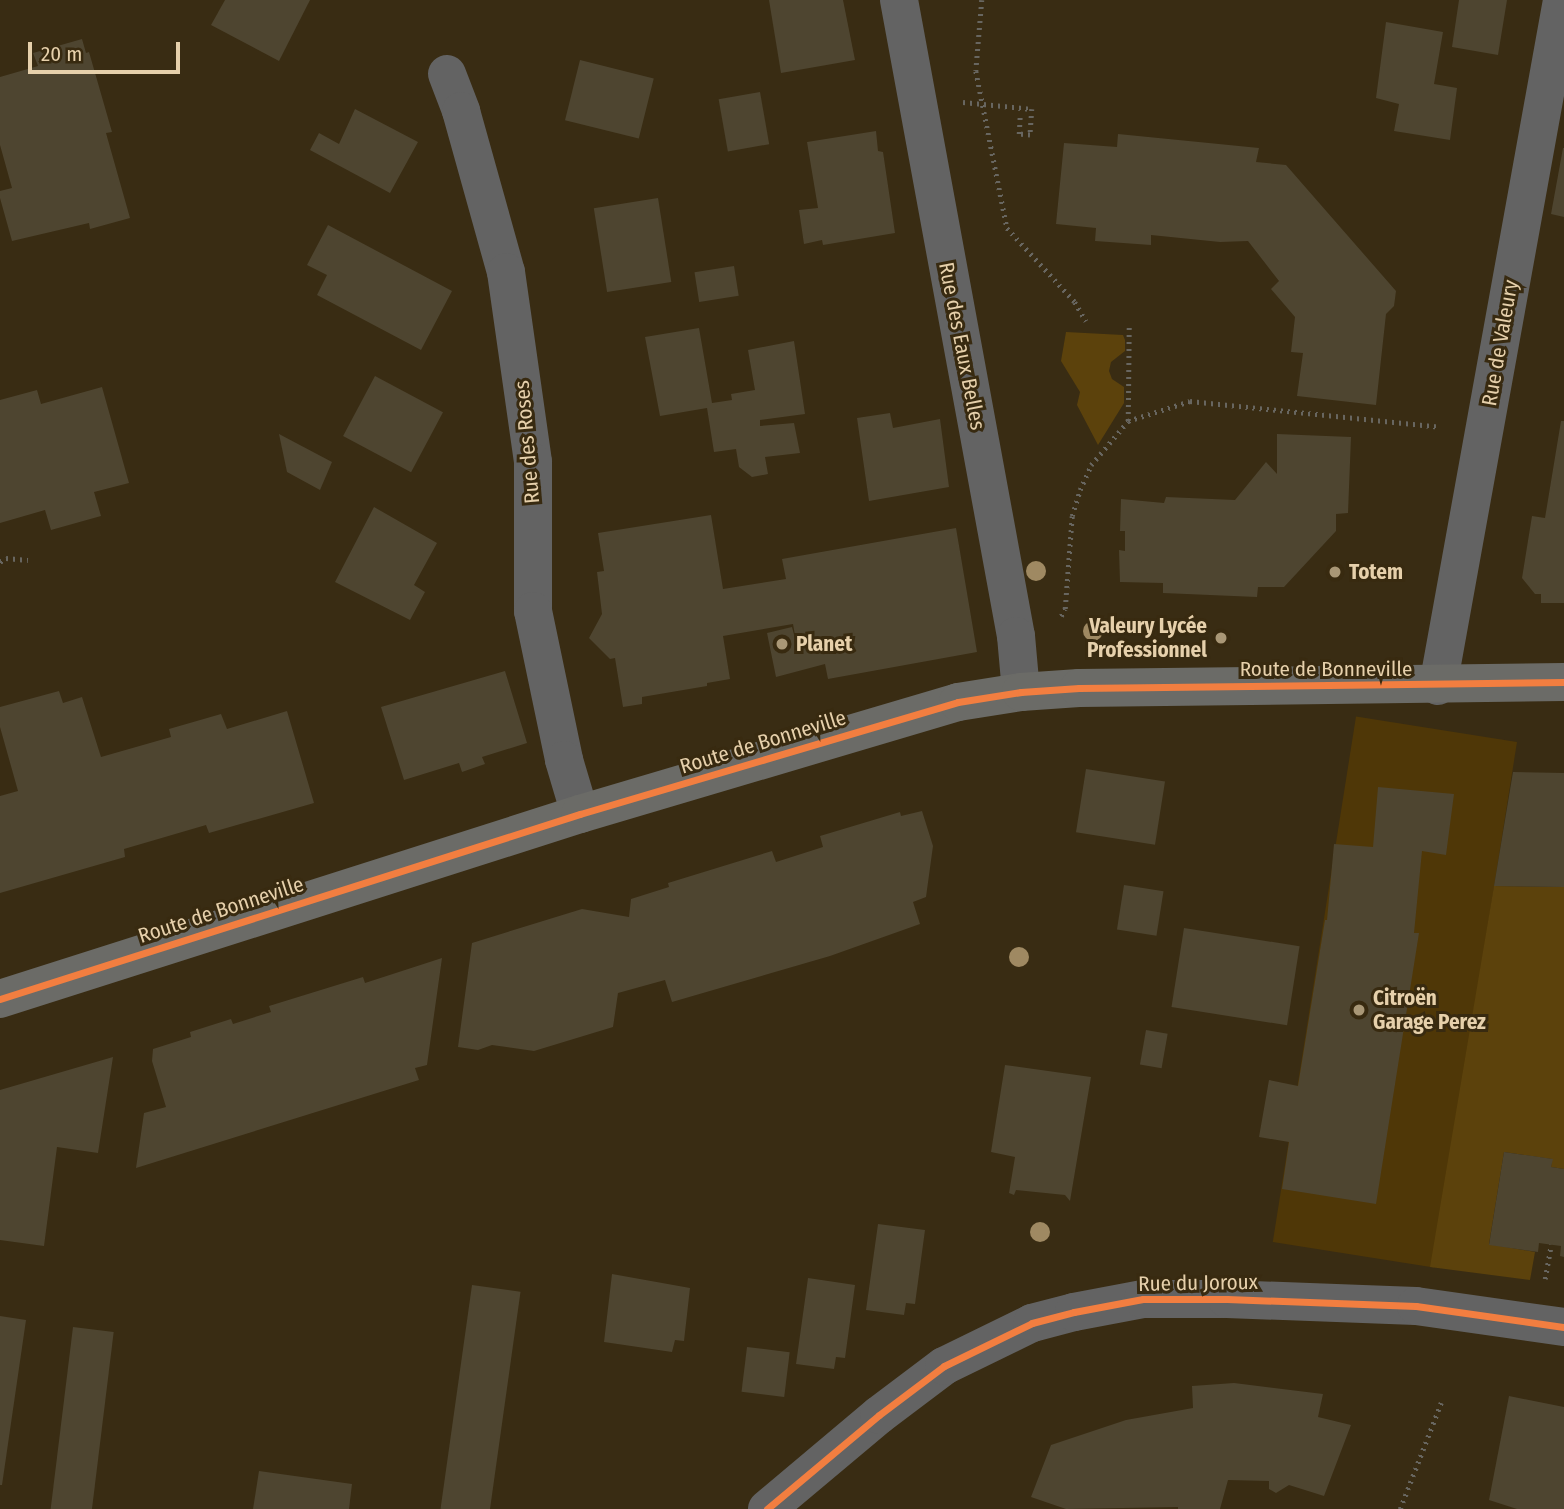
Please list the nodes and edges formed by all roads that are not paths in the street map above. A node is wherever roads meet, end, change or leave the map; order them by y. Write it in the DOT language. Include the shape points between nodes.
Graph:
graph roads {
  1 [pos="899,0"];
  2 [pos="1562,0"];
  3 [pos="447,74"];
  4 [pos="1564,682"];
  5 [pos="1438,686"];
  6 [pos="1021,692"];
  7 [pos="580,814"];
  8 [pos="0,999"];
  9 [pos="1564,1327"];
  10 [pos="767,1509"];
  1 -- 6 [label="street, Rue des Eaux Belles" via="1016,636"];
  2 -- 5 [label="street, Rue de Valeury"];
  3 -- 7 [label="street, Rue des Roses" via="508,283 533,462 533,611"];
  4 -- 5 [label="main road, Route de Bonneville"];
  5 -- 6 [label="main road, Route de Bonneville"];
  6 -- 7 [label="main road, Route de Bonneville" via="958,702"];
  7 -- 8 [label="main road, Route de Bonneville"];
  9 -- 10 [label="street, Rue du Joroux" via="1416,1306 1227,1298 1143,1299 1074,1312 1032,1323 944,1366"];
}
